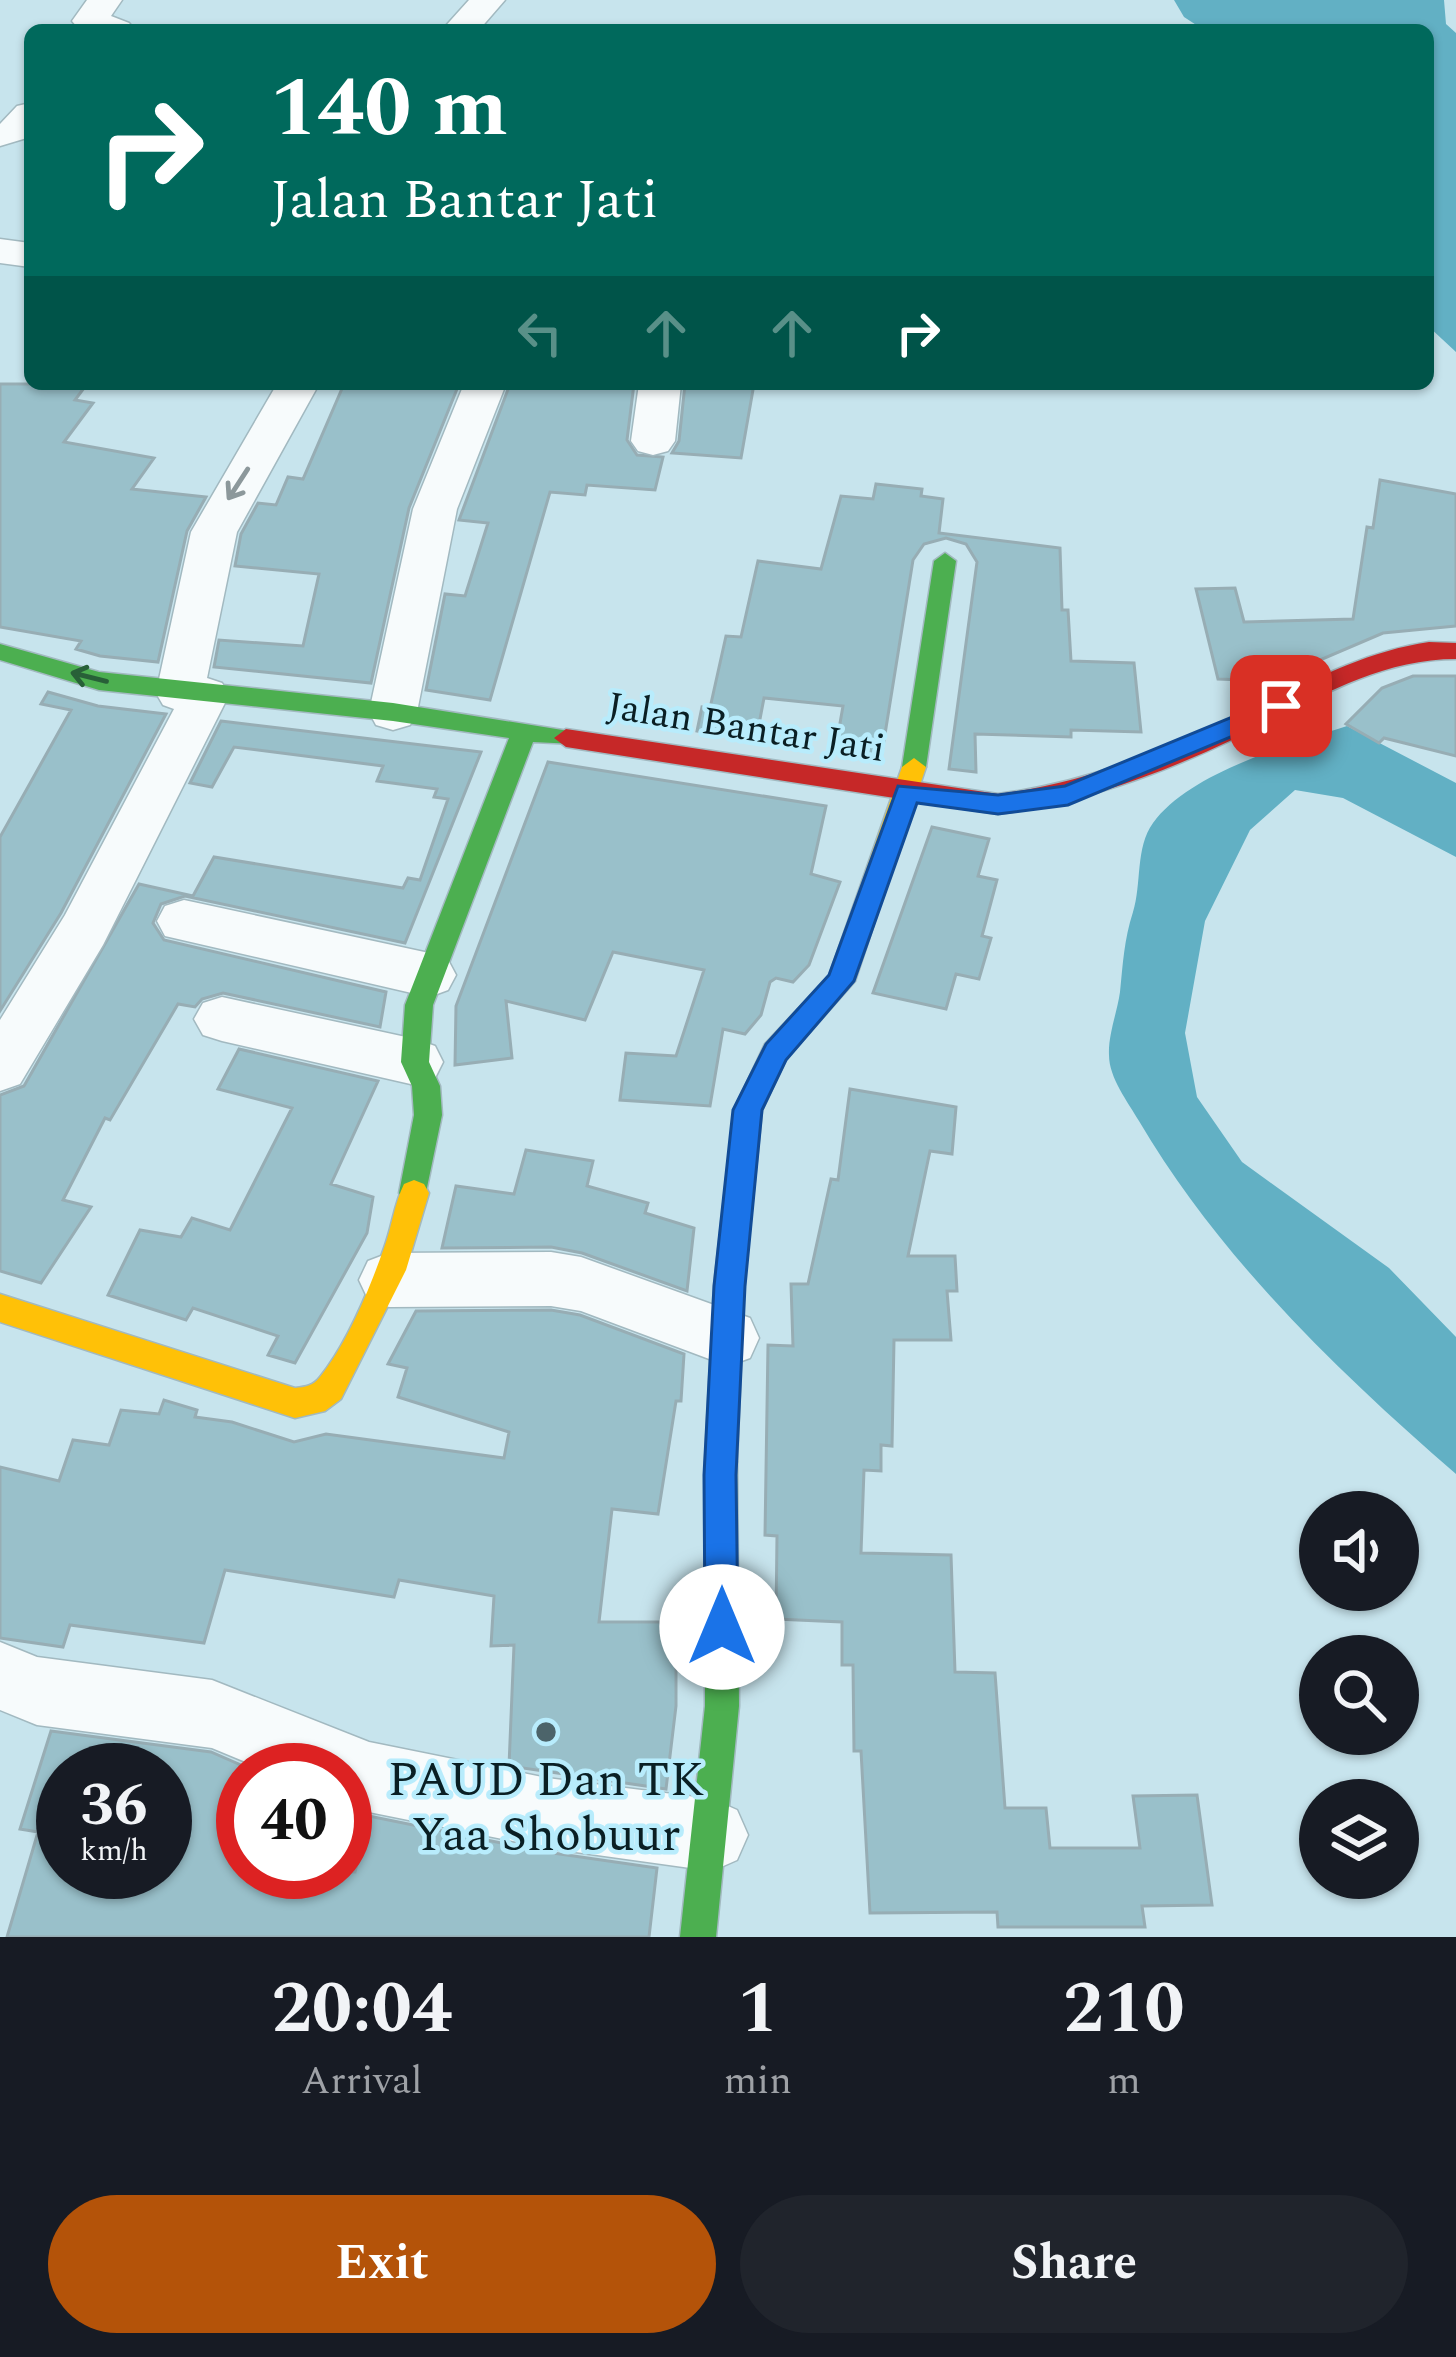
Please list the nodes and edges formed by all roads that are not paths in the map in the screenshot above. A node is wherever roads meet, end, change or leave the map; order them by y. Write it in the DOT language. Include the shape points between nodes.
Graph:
graph roads {
  1 [pos="105,0"];
  2 [pos="488,0"];
  3 [pos="95,24"];
  4 [pos="466,24"];
  5 [pos="296,390"];
  6 [pos="483,390"];
  7 [pos="659,390"];
  8 [pos="653,441"];
  9 [pos="945,560"];
  10 [pos="1456,651"];
  11 [pos="0,652"];
  12 [pos="192,694"];
  13 [pos="393,712"];
  14 [pos="524,732"];
  15 [pos="908,793"];
  16 [pos="184,921"];
  17 [pos="429,975"];
  18 [pos="222,1019"];
  19 [pos="415,1062"];
  20 [pos="0,1068"];
  21 [pos="389,1280"];
  22 [pos="0,1308"];
  23 [pos="728,1338"];
  24 [pos="0,1676"];
  25 [pos="712,1834"];
  26 [pos="698,1937"];
  1 -- 3 [label="street" via="89,21"];
  2 -- 4 [label="street"];
  5 -- 12 [label="street, one-way" via="214,532"];
  6 -- 13 [label="street" via="434,509"];
  7 -- 8 [label="street"];
  9 -- 15 [label="street"];
  10 -- 15 [label="street, Jalan Bantar Jati" via="1388,655 1068,796 998,804"];
  12 -- 11 [label="street, Jalan Bantar Jati, one-way" via="99,681"];
  12 -- 13 [label="street, Jalan Bantar Jati"];
  12 -- 20 [label="street" via="84,930"];
  13 -- 14 [label="street, Jalan Bantar Jati"];
  14 -- 15 [label="street, Jalan Bantar Jati"];
  14 -- 17 [label="street"];
  15 -- 23 [label="street" via="841,981 776,1052 748,1110"];
  16 -- 17 [label="street"];
  17 -- 19 [label="street"];
  18 -- 19 [label="street"];
  19 -- 21 [label="street" via="428,1115 407,1234"];
  21 -- 22 [label="street" via="330,1389 296,1403"];
  21 -- 23 [label="street" via="581,1284"];
  23 -- 25 [label="street"];
  24 -- 25 [label="street" via="37,1691 212,1714 369,1778"];
  25 -- 26 [label="street"];
}
